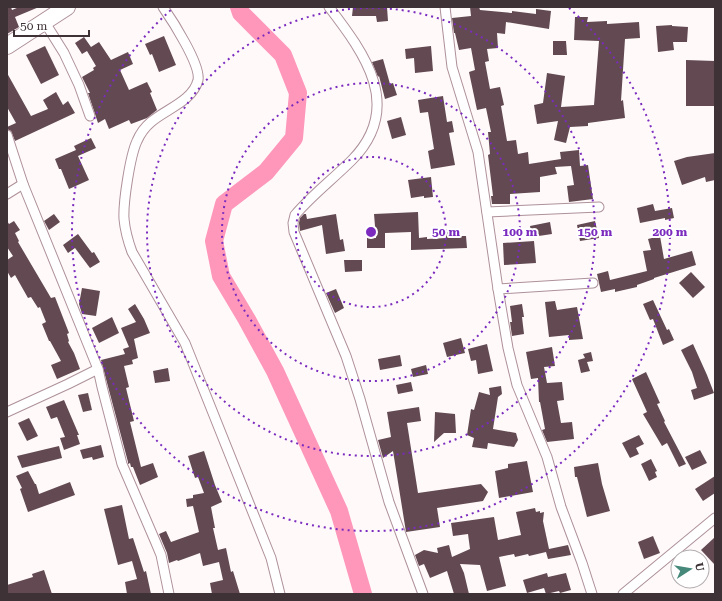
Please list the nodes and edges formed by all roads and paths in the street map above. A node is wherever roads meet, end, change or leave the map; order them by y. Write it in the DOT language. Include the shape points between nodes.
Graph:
graph roads {
  1 [pos="67,7"];
  2 [pos="163,7"];
  3 [pos="329,7"];
  4 [pos="445,7"];
  5 [pos="44,21"];
  6 [pos="7,46"];
  7 [pos="90,116"];
  8 [pos="7,135"];
  9 [pos="23,184"];
  10 [pos="7,194"];
  11 [pos="599,207"];
  12 [pos="487,212"];
  13 [pos="593,283"];
  14 [pos="498,290"];
  15 [pos="98,369"];
  16 [pos="7,412"];
  17 [pos="715,518"];
  18 [pos="169,594"];
  19 [pos="280,594"];
  20 [pos="423,594"];
  21 [pos="592,594"];
  22 [pos="623,594"];
  1 -- 5 [label="highway"];
  2 -- 19 [label="street" via="194,61 198,79 187,97 151,122 137,142 124,204 126,235 132,252 185,343 271,558"];
  3 -- 20 [label="street" via="353,38 370,70 376,88 377,105 374,124 366,144 300,208 295,215 294,232 349,363 389,502"];
  4 -- 12 [label="street" via="452,67 478,152"];
  5 -- 6 [label="highway"];
  5 -- 7 [label="street" via="64,53"];
  8 -- 9 [label="street"];
  9 -- 10 [label="street"];
  9 -- 15 [label="street"];
  11 -- 12 [label="street"];
  12 -- 14 [label="street"];
  13 -- 14 [label="street"];
  14 -- 21 [label="street" via="517,385 547,457 561,507"];
  15 -- 16 [label="street"];
  15 -- 18 [label="street" via="122,464 156,543"];
  17 -- 22 [label="street"];
}
